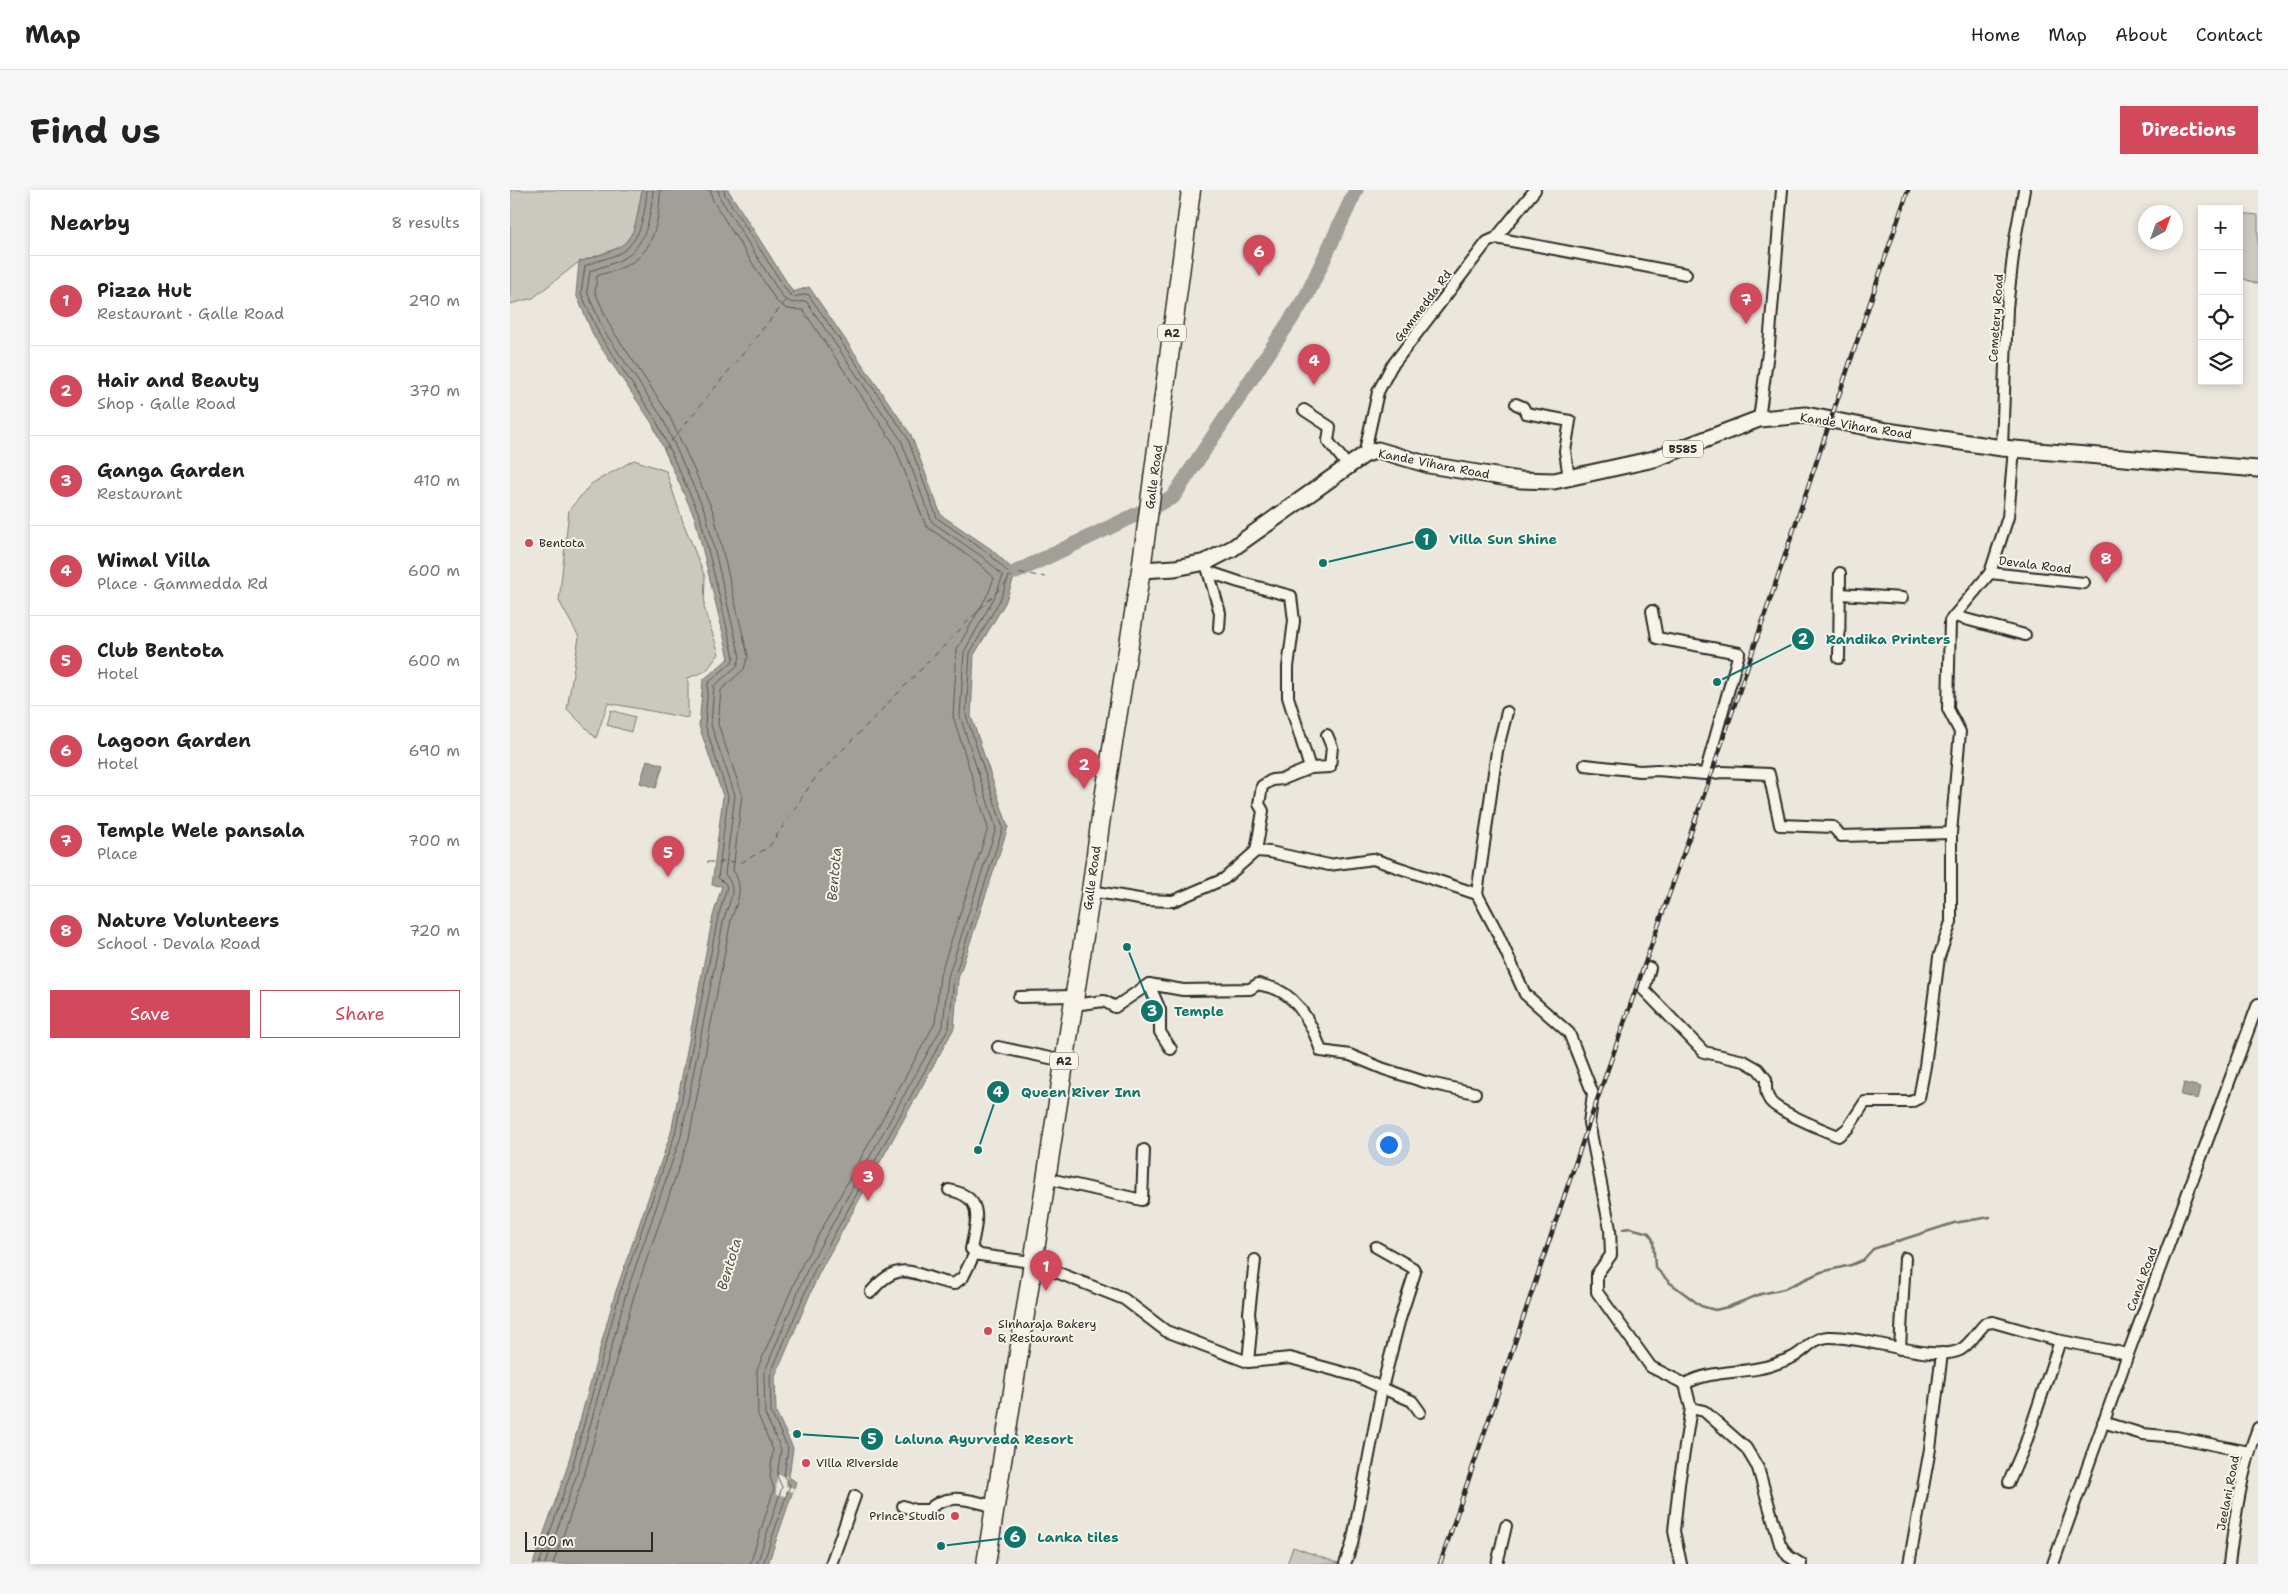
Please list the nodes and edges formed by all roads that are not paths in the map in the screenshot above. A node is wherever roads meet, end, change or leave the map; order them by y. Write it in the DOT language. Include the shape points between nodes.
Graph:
graph roads {
  1 [pos="1191,190"];
  2 [pos="1535,190"];
  3 [pos="1782,190"];
  4 [pos="2024,190"];
  5 [pos="1496,238"];
  6 [pos="1686,274"];
  7 [pos="1516,404"];
  8 [pos="1304,410"];
  9 [pos="1759,419"];
  10 [pos="2008,449"];
  11 [pos="1364,455"];
  12 [pos="1348,466"];
  13 [pos="2258,469"];
  14 [pos="1569,478"];
  15 [pos="1142,564"];
  16 [pos="1207,567"];
  17 [pos="1990,572"];
  18 [pos="1840,573"];
  19 [pos="2084,583"];
  20 [pos="1840,594"];
  21 [pos="1902,598"];
  22 [pos="1652,611"];
  23 [pos="1954,616"];
  24 [pos="1219,628"];
  25 [pos="2025,635"];
  26 [pos="1839,658"];
  27 [pos="1507,712"];
  28 [pos="1327,735"];
  29 [pos="1586,765"];
  30 [pos="1310,768"];
  31 [pos="1705,774"];
  32 [pos="1951,833"];
  33 [pos="1256,851"];
  34 [pos="1091,891"];
  35 [pos="1477,894"];
  36 [pos="1650,968"];
  37 [pos="1149,984"];
  38 [pos="1019,997"];
  39 [pos="1073,1001"];
  40 [pos="2258,1004"];
  41 [pos="998,1047"];
  42 [pos="1171,1050"];
  43 [pos="1064,1061"];
  44 [pos="1475,1093"];
  45 [pos="1144,1150"];
  46 [pos="1045,1178"];
  47 [pos="949,1190"];
  48 [pos="1376,1247"];
  49 [pos="975,1253"];
  50 [pos="1905,1258"];
  51 [pos="1255,1260"];
  52 [pos="1031,1262"];
  53 [pos="871,1292"];
  54 [pos="2060,1341"];
  55 [pos="1900,1349"];
  56 [pos="1942,1353"];
  57 [pos="2128,1354"];
  58 [pos="1248,1362"];
  59 [pos="1685,1384"];
  60 [pos="1382,1388"];
  61 [pos="1691,1408"];
  62 [pos="1420,1412"];
  63 [pos="2103,1422"];
  64 [pos="2258,1428"];
  65 [pos="2249,1452"];
  66 [pos="2009,1482"];
  67 [pos="855,1496"];
  68 [pos="903,1506"];
  69 [pos="994,1506"];
  70 [pos="1506,1526"];
  71 [pos="831,1564"];
  72 [pos="986,1564"];
  73 [pos="1345,1564"];
  74 [pos="1497,1564"];
  75 [pos="1681,1564"];
  76 [pos="1802,1564"];
  77 [pos="1909,1564"];
  78 [pos="2053,1564"];
  79 [pos="2229,1564"];
  1 -- 15 [label="highway, Galle Road / A2"];
  2 -- 5 [label="street, Gammedda Rd"];
  3 -- 9 [label="street" via="1769,345"];
  4 -- 10 [label="street, Cemetery Road" via="2007,308"];
  5 -- 6 [label="street"];
  5 -- 11 [label="street, Gammedda Rd" via="1487,242 1392,368 1378,392"];
  7 -- 14 [label="street" via="1526,413 1570,422 1565,451"];
  8 -- 12 [label="street" via="1330,427 1328,441"];
  9 -- 10 [label="main road, Kande Vihara Road / B585" via="1806,415"];
  9 -- 14 [label="main road, Kande Vihara Road / B585" via="1654,459"];
  10 -- 13 [label="main road, Kande Vihara Road / B585"];
  10 -- 17 [label="street, Devala Road" via="2008,517"];
  11 -- 12 [label="main road, Kande Vihara Road / B585"];
  11 -- 14 [label="main road, Kande Vihara Road / B585" via="1378,450 1429,466 1520,480"];
  12 -- 16 [label="main road, Kande Vihara Road / B585"];
  15 -- 16 [label="main road, Kande Vihara Road / B585"];
  15 -- 34 [label="highway, Galle Road / A2"];
  16 -- 24 [label="street" via="1220,612"];
  16 -- 30 [label="street" via="1291,596 1294,621 1288,697"];
  17 -- 19 [label="street, Devala Road"];
  17 -- 23 [label="street"];
  18 -- 20 [label="street"];
  20 -- 21 [label="street"];
  20 -- 26 [label="street"];
  22 -- 31 [label="street" via="1657,638 1739,653"];
  23 -- 25 [label="street"];
  23 -- 32 [label="street" via="1950,621 1948,709 1960,732"];
  27 -- 35 [label="street" via="1497,751"];
  28 -- 30 [label="street" via="1332,748 1330,767"];
  29 -- 31 [label="street"];
  30 -- 33 [label="street" via="1262,786 1259,804 1263,811"];
  31 -- 32 [label="street" via="1769,774 1780,825 1833,827 1841,836"];
  32 -- 36 [label="street" via="1951,922 1939,958 1919,1098 1911,1102 1865,1102 1848,1128 1838,1136 1771,1103 1766,1093 1766,1079 1758,1069 1744,1061 1704,1052 1644,990"];
  33 -- 34 [label="street" via="1224,879 1173,901 1144,900"];
  33 -- 35 [label="street" via="1329,866 1374,859"];
  34 -- 39 [label="highway, Galle Road / A2"];
  35 -- 59 [label="street" via="1525,994 1569,1033 1593,1094 1589,1123 1610,1229 1611,1255 1597,1274 1597,1292 1651,1367"];
  37 -- 39 [label="street" via="1115,1008 1104,1001"];
  37 -- 42 [label="street" via="1160,1010 1160,1032"];
  37 -- 44 [label="street" via="1183,990 1250,989 1258,984 1278,990 1292,1000 1305,1017 1321,1051 1350,1055 1384,1070"];
  38 -- 39 [label="street"];
  39 -- 43 [label="highway, Galle Road / A2"];
  40 -- 57 [label="street, Canal Road"];
  41 -- 43 [label="street"];
  43 -- 46 [label="highway, Galle Road / A2"];
  45 -- 46 [label="street" via="1142,1200"];
  46 -- 52 [label="highway, Galle Road / A2"];
  47 -- 49 [label="street" via="974,1201 976,1216 971,1249"];
  48 -- 60 [label="street" via="1415,1272"];
  49 -- 52 [label="street"];
  49 -- 53 [label="street" via="964,1277 954,1284 905,1270 890,1274"];
  50 -- 55 [label="street"];
  51 -- 58 [label="street"];
  52 -- 58 [label="street" via="1124,1299 1166,1331"];
  52 -- 69 [label="highway, Galle Road / A2"];
  54 -- 56 [label="street" via="1993,1322 1986,1323 1961,1350"];
  54 -- 57 [label="street"];
  54 -- 66 [label="street"];
  55 -- 56 [label="street"];
  55 -- 59 [label="street" via="1842,1337 1826,1337 1811,1342 1796,1356 1775,1364"];
  56 -- 77 [label="street" via="1930,1450"];
  57 -- 63 [label="street, Canal Road"];
  58 -- 60 [label="street" via="1290,1358 1356,1376"];
  59 -- 61 [label="street"];
  60 -- 62 [label="street" via="1403,1396"];
  60 -- 73 [label="street" via="1352,1544"];
  61 -- 75 [label="street" via="1674,1531"];
  61 -- 76 [label="street" via="1704,1411 1746,1448 1758,1468 1780,1544 1788,1556"];
  63 -- 65 [label="street" via="2142,1434 2176,1437"];
  63 -- 78 [label="street, Canal Road"];
  64 -- 65 [label="street, Jeelani Road"];
  65 -- 79 [label="street, Jeelani Road" via="2236,1509"];
  67 -- 71 [label="street"];
  68 -- 69 [label="street" via="928,1510 950,1497"];
  69 -- 72 [label="highway, Galle Road / A2"];
  70 -- 74 [label="street"];
}
